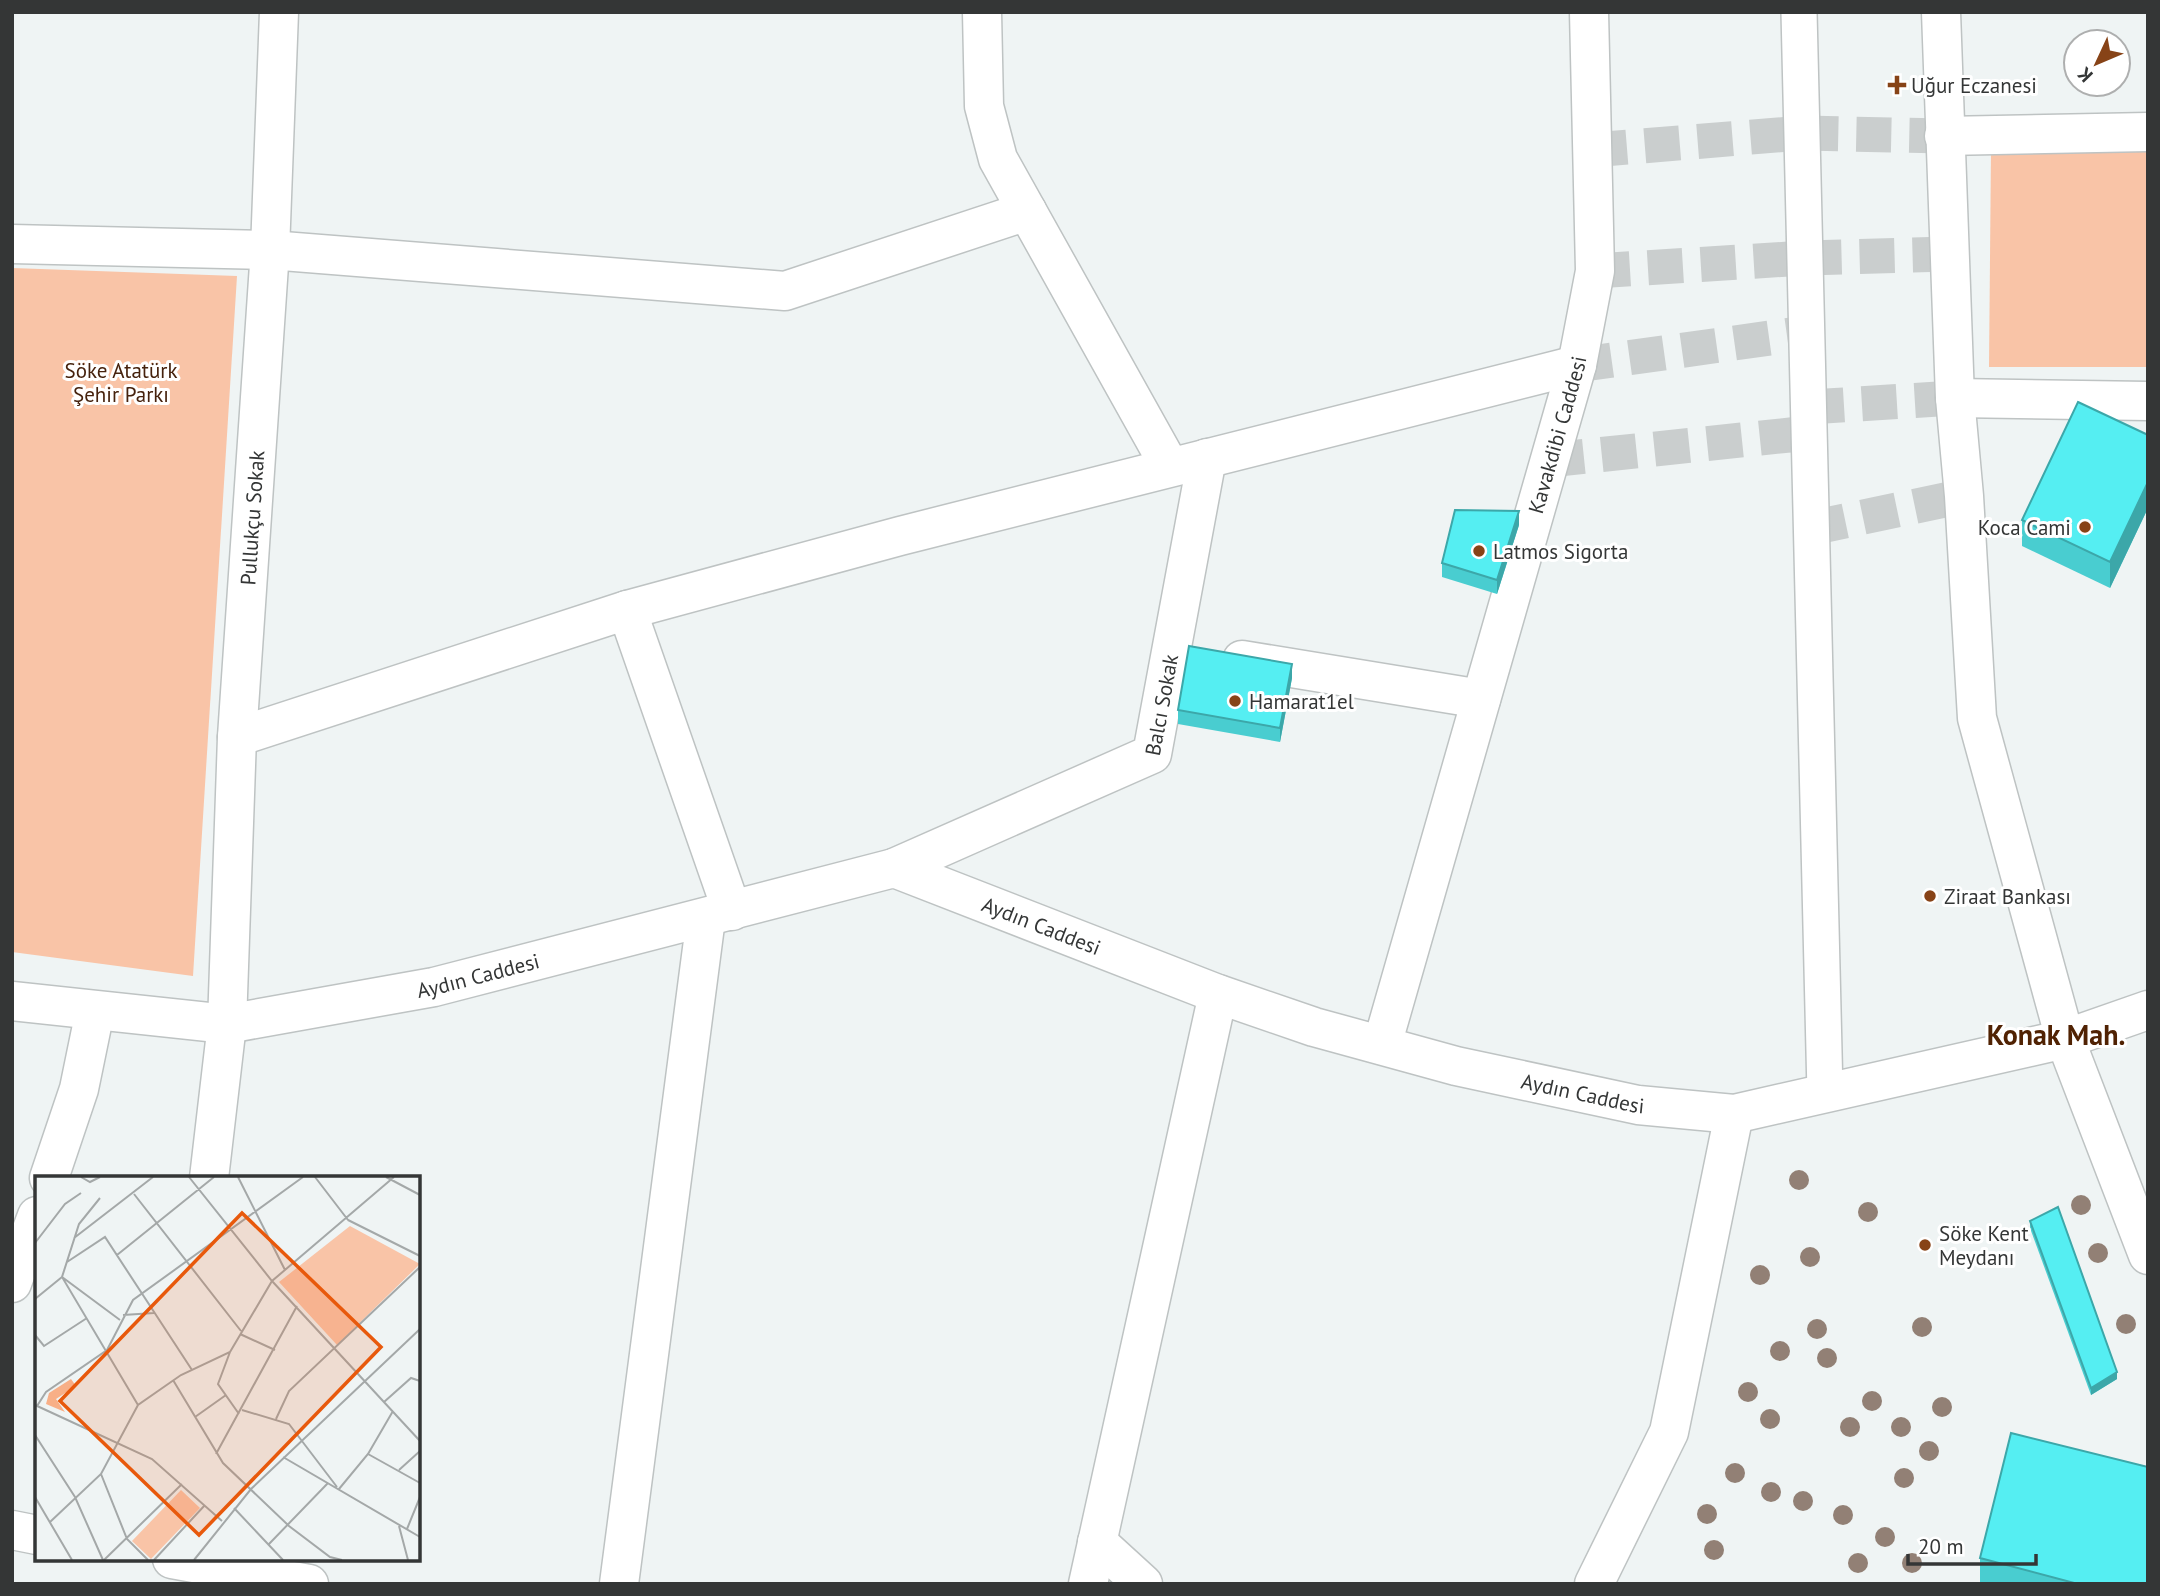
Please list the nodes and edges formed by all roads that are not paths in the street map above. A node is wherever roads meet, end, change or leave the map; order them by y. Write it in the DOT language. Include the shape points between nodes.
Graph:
graph roads {
  1 [pos="279,12"];
  2 [pos="982,12"];
  3 [pos="1589,12"];
  4 [pos="1799,12"];
  5 [pos="1941,12"];
  6 [pos="2148,132"];
  7 [pos="1944,136"];
  8 [pos="1027,211"];
  9 [pos="12,244"];
  10 [pos="270,250"];
  11 [pos="1577,365"];
  12 [pos="1955,398"];
  13 [pos="2148,401"];
  14 [pos="1207,458"];
  15 [pos="1170,467"];
  16 [pos="626,610"];
  17 [pos="1195,652"];
  18 [pos="1481,699"];
  19 [pos="237,737"];
  20 [pos="894,869"];
  21 [pos="719,914"];
  22 [pos="1218,994"];
  23 [pos="12,1001"];
  24 [pos="2148,1010"];
  25 [pos="94,1011"];
  26 [pos="227,1024"];
  27 [pos="2065,1039"];
  28 [pos="1382,1045"];
  29 [pos="1825,1093"];
  30 [pos="1734,1114"];
  31 [pos="50,1176"];
  32 [pos="209,1176"];
  33 [pos="35,1221"];
  34 [pos="2148,1255"];
  35 [pos="12,1283"];
  36 [pos="12,1530"];
  37 [pos="35,1535"];
  38 [pos="1097,1542"];
  39 [pos="163,1561"];
  40 [pos="183,1561"];
  41 [pos="160,1584"];
  42 [pos="309,1584"];
  43 [pos="618,1584"];
  44 [pos="1088,1584"];
  45 [pos="1143,1584"];
  46 [pos="1594,1584"];
  1 -- 10 [label="street, Pullukçu Sokak"];
  2 -- 8 [label="street" via="984,106 998,159"];
  3 -- 11 [label="street, Kavakdibi Caddesi" via="1595,271"];
  4 -- 29 [label="street"];
  5 -- 7 [label="street"];
  6 -- 7 [label="street"];
  7 -- 12 [label="street"];
  8 -- 10 [label="street" via="785,291"];
  8 -- 15 [label="street"];
  9 -- 10 [label="street"];
  10 -- 19 [label="street, Pullukçu Sokak"];
  11 -- 14 [label="street"];
  11 -- 18 [label="street, Kavakdibi Caddesi"];
  12 -- 13 [label="street"];
  12 -- 27 [label="street" via="1977,718"];
  14 -- 15 [label="street"];
  14 -- 17 [label="street, Balcı Sokak"];
  15 -- 16 [label="street"];
  16 -- 19 [label="street"];
  16 -- 21 [label="street"];
  17 -- 18 [label="street"];
  17 -- 20 [label="street, Balcı Sokak" via="1152,754"];
  18 -- 28 [label="street, Kavakdibi Caddesi"];
  19 -- 26 [label="street, Pullukçu Sokak"];
  20 -- 21 [label="street, Aydın Caddesi"];
  20 -- 22 [label="street, Aydın Caddesi"];
  21 -- 26 [label="street, Aydın Caddesi" via="434,987"];
  21 -- 43 [label="street"];
  22 -- 28 [label="street, Aydın Caddesi"];
  22 -- 38 [label="street"];
  23 -- 25 [label="street, Aydın Caddesi"];
  24 -- 27 [label="street, Aydın Caddesi"];
  25 -- 26 [label="street, Aydın Caddesi"];
  25 -- 31 [label="street" via="79,1089"];
  26 -- 32 [label="street, Pullukçu Sokak"];
  27 -- 29 [label="street, Aydın Caddesi"];
  27 -- 34 [label="street"];
  28 -- 30 [label="street, Aydın Caddesi" via="1456,1066 1638,1105"];
  29 -- 30 [label="street, Aydın Caddesi"];
  30 -- 46 [label="street" via="1669,1432"];
  33 -- 35 [label="street"];
  36 -- 37 [label="street"];
  38 -- 44 [label="street"];
  38 -- 45 [label="street"];
  39 -- 41 [label="street"];
  40 -- 42 [label="street"];
}
